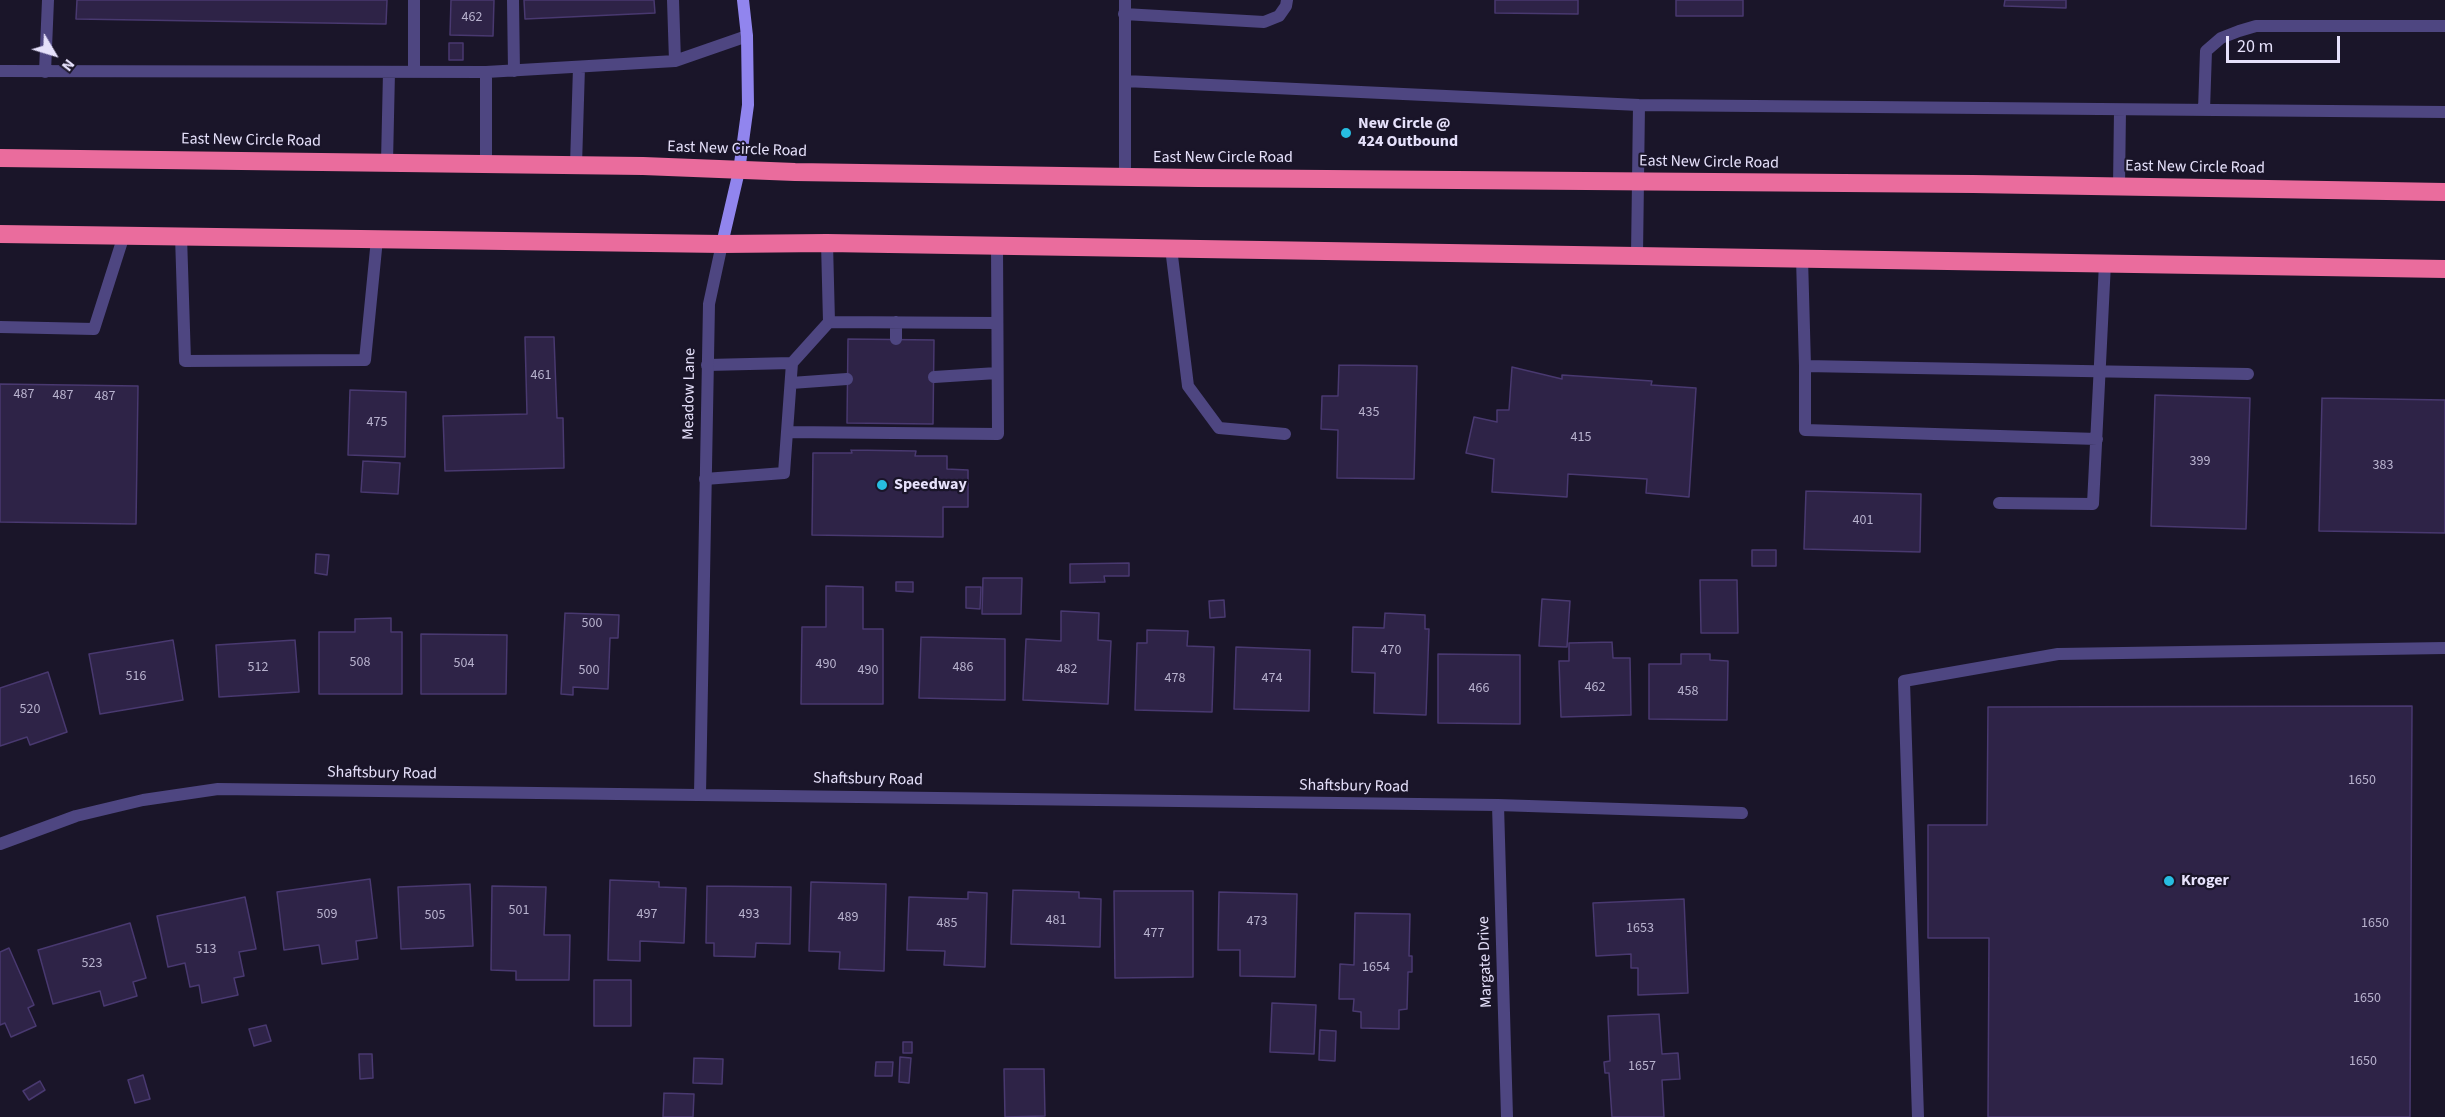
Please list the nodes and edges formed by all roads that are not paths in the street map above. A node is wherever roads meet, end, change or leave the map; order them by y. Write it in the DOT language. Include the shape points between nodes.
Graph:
graph roads {
  1 [pos="48,0"];
  2 [pos="414,0"];
  3 [pos="513,0"];
  4 [pos="673,0"];
  5 [pos="743,0"];
  6 [pos="1125,0"];
  7 [pos="1287,0"];
  8 [pos="1124,14"];
  9 [pos="2445,26"];
  10 [pos="747,36"];
  11 [pos="675,61"];
  12 [pos="579,67"];
  13 [pos="0,71"];
  14 [pos="514,71"];
  15 [pos="45,72"];
  16 [pos="389,72"];
  17 [pos="414,72"];
  18 [pos="486,72"];
  19 [pos="1125,81"];
  20 [pos="1639,105"];
  21 [pos="2120,110"];
  22 [pos="2204,110"];
  23 [pos="2445,112"];
  24 [pos="0,158"];
  25 [pos="387,162"];
  26 [pos="486,164"];
  27 [pos="576,165"];
  28 [pos="739,171"];
  29 [pos="1125,177"];
  30 [pos="1638,181"];
  31 [pos="2119,186"];
  32 [pos="2445,192"];
  33 [pos="0,234"];
  34 [pos="124,235"];
  35 [pos="181,236"];
  36 [pos="377,239"];
  37 [pos="827,243"];
  38 [pos="722,244"];
  39 [pos="997,246"];
  40 [pos="1171,248"];
  41 [pos="1637,255"];
  42 [pos="1802,258"];
  43 [pos="2105,263"];
  44 [pos="2445,269"];
  45 [pos="828,322"];
  46 [pos="896,322"];
  47 [pos="997,323"];
  48 [pos="0,327"];
  49 [pos="896,339"];
  50 [pos="792,363"];
  51 [pos="707,365"];
  52 [pos="1805,366"];
  53 [pos="2101,370"];
  54 [pos="997,373"];
  55 [pos="2248,374"];
  56 [pos="934,377"];
  57 [pos="847,379"];
  58 [pos="791,383"];
  59 [pos="787,432"];
  60 [pos="1285,434"];
  61 [pos="2097,439"];
  62 [pos="705,479"];
  63 [pos="1999,503"];
  64 [pos="2445,648"];
  65 [pos="700,794"];
  66 [pos="1498,805"];
  67 [pos="1743,813"];
  68 [pos="0,844"];
  69 [pos="1507,1117"];
  70 [pos="1918,1117"];
  1 -- 15 [label="street"];
  2 -- 17 [label="street"];
  3 -- 14 [label="street"];
  4 -- 11 [label="street"];
  5 -- 10 [label="street, Meadow Lane"];
  6 -- 8 [label="street"];
  7 -- 8 [label="street" via="1279,16 1264,22"];
  8 -- 19 [label="street"];
  9 -- 22 [label="street" via="2256,26 2239,31 2221,38 2206,51"];
  10 -- 11 [label="street"];
  10 -- 28 [label="street, Meadow Lane" via="748,105"];
  11 -- 12 [label="street"];
  12 -- 14 [label="street"];
  12 -- 27 [label="street"];
  13 -- 15 [label="street"];
  14 -- 18 [label="street"];
  15 -- 16 [label="street"];
  16 -- 17 [label="street"];
  16 -- 25 [label="street"];
  17 -- 18 [label="street"];
  18 -- 26 [label="street"];
  19 -- 20 [label="street"];
  19 -- 29 [label="street"];
  20 -- 21 [label="street"];
  20 -- 30 [label="street"];
  21 -- 22 [label="street"];
  21 -- 31 [label="street"];
  22 -- 23 [label="street"];
  24 -- 25 [label="highway, East New Circle Road"];
  25 -- 26 [label="highway, East New Circle Road"];
  26 -- 27 [label="highway, East New Circle Road"];
  27 -- 28 [label="highway, East New Circle Road"];
  28 -- 29 [label="highway, East New Circle Road"];
  28 -- 38 [label="street, Meadow Lane"];
  29 -- 30 [label="highway, East New Circle Road"];
  30 -- 31 [label="highway, East New Circle Road"];
  30 -- 41 [label="street"];
  31 -- 32 [label="highway, East New Circle Road"];
  33 -- 34 [label="highway"];
  34 -- 35 [label="highway"];
  34 -- 48 [label="street" via="94,329"];
  35 -- 36 [label="highway"];
  35 -- 36 [label="street" via="185,361 365,360"];
  36 -- 38 [label="highway"];
  37 -- 38 [label="highway"];
  37 -- 39 [label="highway"];
  37 -- 45 [label="street"];
  38 -- 51 [label="street, Meadow Lane" via="709,304"];
  39 -- 40 [label="highway"];
  39 -- 47 [label="street"];
  40 -- 41 [label="highway"];
  40 -- 60 [label="street" via="1188,386 1219,428"];
  41 -- 42 [label="highway"];
  42 -- 43 [label="highway"];
  42 -- 52 [label="street"];
  43 -- 44 [label="highway"];
  43 -- 53 [label="street"];
  45 -- 46 [label="street"];
  45 -- 50 [label="street"];
  46 -- 47 [label="street"];
  46 -- 49 [label="street"];
  47 -- 54 [label="street"];
  50 -- 51 [label="street"];
  50 -- 58 [label="street"];
  51 -- 62 [label="street, Meadow Lane"];
  52 -- 53 [label="street"];
  52 -- 61 [label="street" via="1805,430"];
  53 -- 55 [label="street"];
  53 -- 61 [label="street"];
  54 -- 56 [label="street"];
  54 -- 59 [label="street" via="998,434 897,428"];
  57 -- 58 [label="street"];
  58 -- 59 [label="street"];
  59 -- 62 [label="street" via="784,473"];
  61 -- 63 [label="street" via="2093,504"];
  62 -- 65 [label="street, Meadow Lane"];
  64 -- 70 [label="street" via="2058,654 1904,681"];
  65 -- 66 [label="street, Shaftsbury Road"];
  65 -- 68 [label="street, Shaftsbury Road" via="218,789 143,800 76,816"];
  66 -- 67 [label="street, Shaftsbury Road"];
  66 -- 69 [label="street, Margate Drive"];
}
